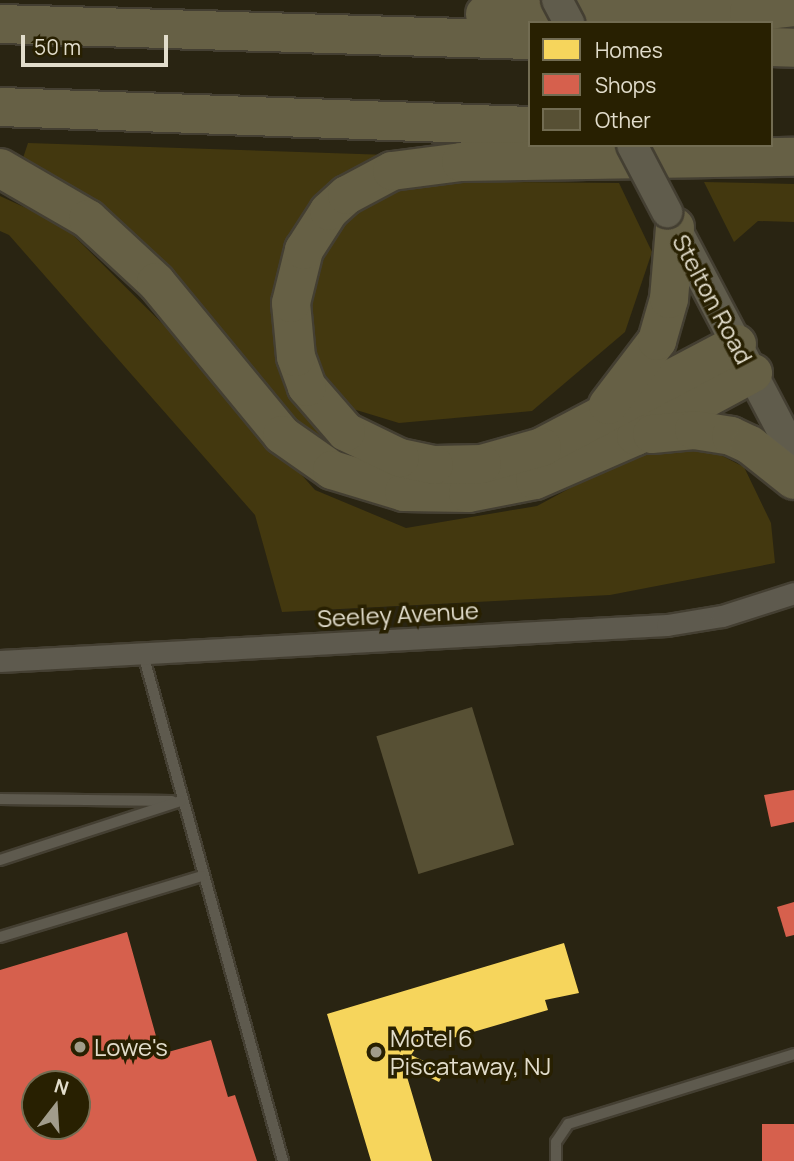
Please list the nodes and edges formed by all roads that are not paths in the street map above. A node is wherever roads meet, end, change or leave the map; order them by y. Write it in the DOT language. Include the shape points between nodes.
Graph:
graph roads {
  1 [pos="557,0"];
  2 [pos="794,7"];
  3 [pos="568,21"];
  4 [pos="0,24"];
  5 [pos="423,37"];
  6 [pos="528,40"];
  7 [pos="773,47"];
  8 [pos="794,48"];
  9 [pos="0,107"];
  10 [pos="528,126"];
  11 [pos="773,133"];
  12 [pos="794,134"];
  13 [pos="633,147"];
  14 [pos="794,157"];
  15 [pos="0,168"];
  16 [pos="671,220"];
  17 [pos="745,358"];
  18 [pos="586,425"];
  19 [pos="636,436"];
  20 [pos="794,453"];
  21 [pos="794,480"];
  22 [pos="794,593"];
  23 [pos="144,654"];
  24 [pos="0,661"];
  25 [pos="0,799"];
  26 [pos="181,801"];
  27 [pos="0,860"];
  28 [pos="202,876"];
  29 [pos="0,937"];
  30 [pos="794,1054"];
  31 [pos="283,1161"];
  32 [pos="556,1161"];
  1 -- 3 [label="main road, bridge"];
  2 -- 5 [label="highway" via="748,12 453,14"];
  4 -- 5 [label="highway"];
  5 -- 6 [label="highway"];
  7 -- 8 [label="highway"];
  9 -- 10 [label="highway"];
  11 -- 12 [label="highway"];
  13 -- 16 [label="main road, Stelton Road, bridge"];
  14 -- 18 [label="highway" via="426,164 370,181 329,211 303,250 290,303 291,328 307,387 346,432 400,458 434,465 470,464 542,447"];
  15 -- 19 [label="highway" via="88,219 156,282 282,435 332,470 404,492 468,493 535,480"];
  16 -- 17 [label="main road, Stelton Road"];
  16 -- 18 [label="highway" via="669,299 657,341 615,399"];
  17 -- 18 [label="highway"];
  17 -- 19 [label="highway"];
  17 -- 20 [label="main road, Stelton Road"];
  19 -- 21 [label="highway" via="694,430 732,436"];
  22 -- 23 [label="street, Seeley Avenue" via="722,616 667,625"];
  23 -- 24 [label="street, Seeley Avenue"];
  23 -- 26 [label="lane"];
  25 -- 26 [label="lane"];
  26 -- 27 [label="lane"];
  26 -- 28 [label="lane"];
  28 -- 29 [label="lane"];
  28 -- 31 [label="lane"];
  30 -- 32 [label="lane" via="568,1124 556,1142"];
}
